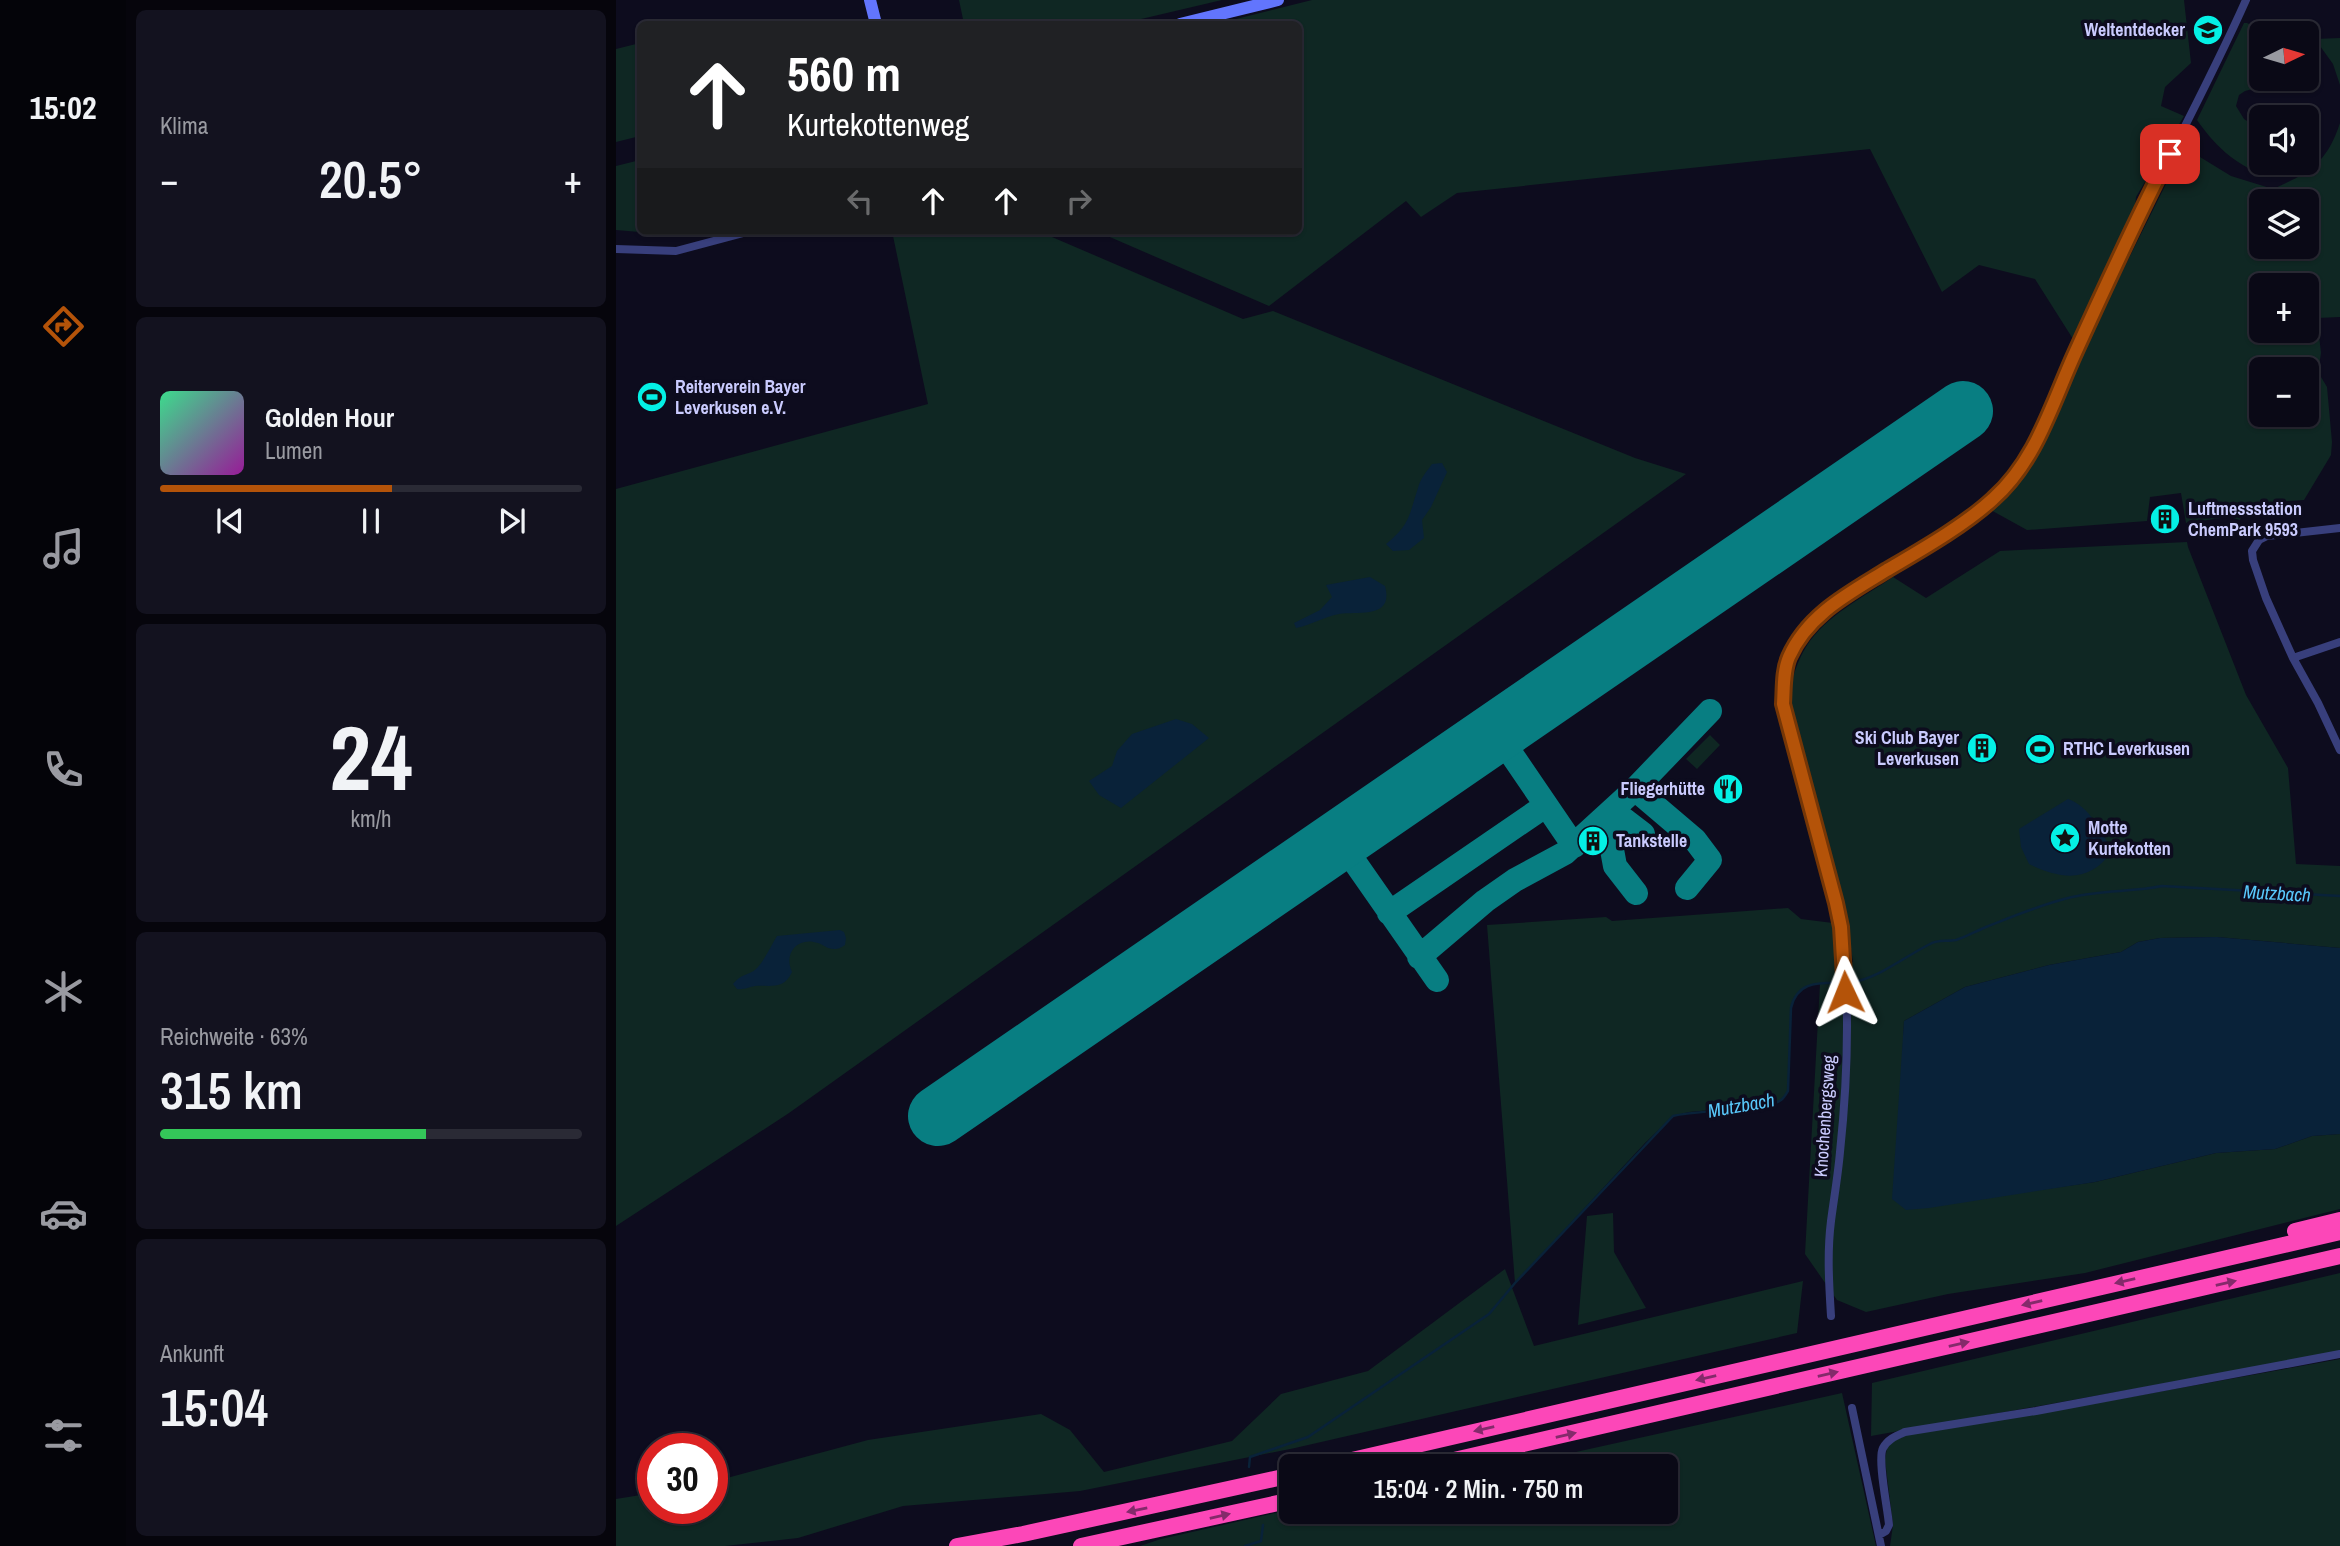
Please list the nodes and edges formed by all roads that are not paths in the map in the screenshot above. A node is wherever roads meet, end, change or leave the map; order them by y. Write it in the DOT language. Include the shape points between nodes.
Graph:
graph roads {
  1 [pos="870,0"];
  2 [pos="1278,0"];
  3 [pos="2246,0"];
  4 [pos="875,21"];
  5 [pos="1192,21"];
  6 [pos="736,235"];
  7 [pos="616,249"];
  8 [pos="2340,528"];
  9 [pos="2340,642"];
  10 [pos="2293,658"];
  11 [pos="2339,745"];
  12 [pos="2340,1220"];
  13 [pos="2340,1232"];
  14 [pos="2263,1249"];
  15 [pos="2340,1256"];
  16 [pos="1830,1316"];
  17 [pos="2340,1354"];
  18 [pos="1852,1408"];
  19 [pos="1378,1454"];
  20 [pos="1480,1454"];
  21 [pos="1279,1478"];
  22 [pos="1279,1503"];
  23 [pos="1879,1535"];
  24 [pos="957,1546"];
  25 [pos="1081,1546"];
  26 [pos="1881,1546"];
  1 -- 4 [label="street"];
  2 -- 5 [label="street"];
  3 -- 16 [label="street, Knochenbergsweg" via="2021,468 1994,498 1964,520 1819,615 1788,660 1783,704 1836,903 1845,971 1845,1084 1828,1265"];
  6 -- 7 [label="street" via="676,251"];
  8 -- 10 [label="street" via="2267,536 2252,551 2266,598"];
  9 -- 10 [label="street"];
  10 -- 11 [label="street"];
  12 -- 14 [label="highway" via="2286,1233"];
  13 -- 14 [label="highway"];
  14 -- 19 [label="highway, one-way"];
  20 -- 15 [label="highway, one-way"];
  17 -- 23 [label="street" via="1891,1437 1881,1455 1889,1525"];
  18 -- 23 [label="street"];
  21 -- 24 [label="highway, one-way"];
  25 -- 22 [label="highway, one-way"];
  23 -- 26 [label="street"];
}
